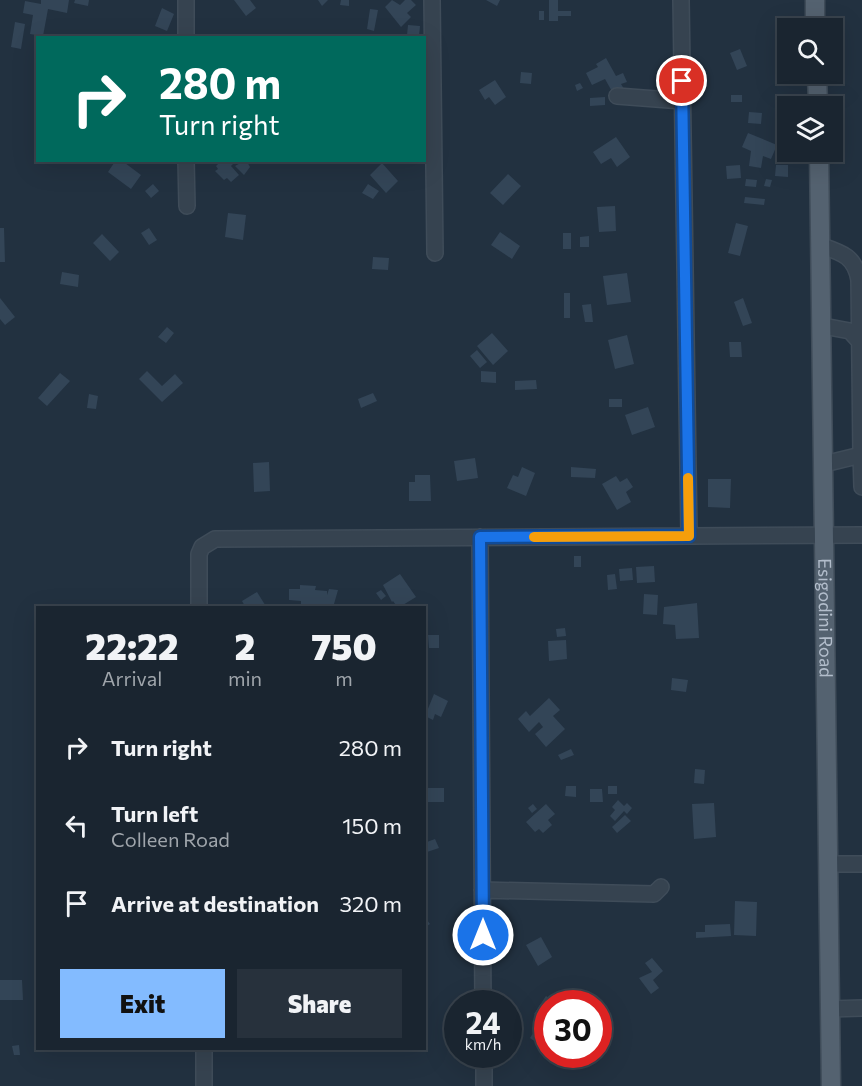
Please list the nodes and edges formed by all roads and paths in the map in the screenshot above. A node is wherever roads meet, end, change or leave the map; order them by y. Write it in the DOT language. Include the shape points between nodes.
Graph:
graph roads {
  1 [pos="186,0"];
  2 [pos="432,0"];
  3 [pos="681,0"];
  4 [pos="815,0"];
  5 [pos="815,18"];
  6 [pos="186,36"];
  7 [pos="616,96"];
  8 [pos="682,101"];
  9 [pos="186,162"];
  10 [pos="819,162"];
  11 [pos="187,206"];
  12 [pos="822,246"];
  13 [pos="435,253"];
  14 [pos="823,326"];
  15 [pos="859,341"];
  16 [pos="861,455"];
  17 [pos="824,464"];
  18 [pos="862,487"];
  19 [pos="824,535"];
  20 [pos="862,535"];
  21 [pos="689,536"];
  22 [pos="480,537"];
  23 [pos="199,606"];
  24 [pos="827,864"];
  25 [pos="862,864"];
  26 [pos="661,887"];
  27 [pos="483,890"];
  28 [pos="483,990"];
  29 [pos="862,1008"];
  30 [pos="830,1009"];
  31 [pos="204,1050"];
  32 [pos="484,1068"];
  33 [pos="204,1086"];
  34 [pos="484,1086"];
  35 [pos="831,1086"];
  1 -- 6 [label="street"];
  2 -- 13 [label="street"];
  3 -- 8 [label="street"];
  4 -- 5 [label="main road"];
  7 -- 8 [label="street"];
  8 -- 21 [label="street"];
  9 -- 11 [label="street"];
  10 -- 12 [label="main road, Esigodini Road"];
  12 -- 14 [label="main road, Esigodini Road"];
  12 -- 15 [label="street" via="848,255 857,267"];
  14 -- 15 [label="street" via="850,331"];
  14 -- 17 [label="main road, Esigodini Road"];
  15 -- 16 [label="street"];
  16 -- 17 [label="street"];
  16 -- 18 [label="street"];
  17 -- 19 [label="main road, Esigodini Road"];
  19 -- 20 [label="street"];
  19 -- 21 [label="street"];
  19 -- 24 [label="main road, Esigodini Road"];
  21 -- 22 [label="street"];
  22 -- 23 [label="street" via="215,539 202,547 199,554"];
  22 -- 27 [label="street"];
  24 -- 25 [label="street"];
  24 -- 30 [label="main road, Esigodini Road"];
  26 -- 27 [label="street" via="654,894"];
  27 -- 28 [label="street"];
  29 -- 30 [label="street"];
  30 -- 35 [label="main road, Esigodini Road"];
  31 -- 33 [label="street"];
  32 -- 34 [label="street"];
}
